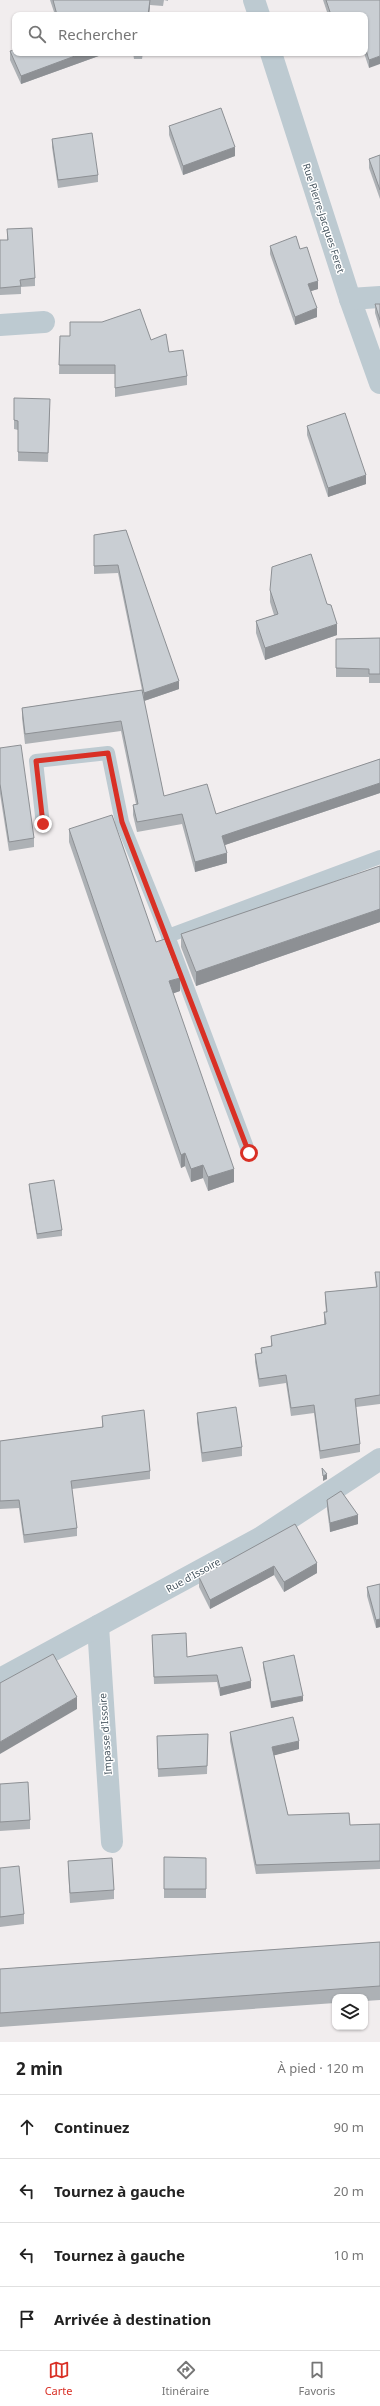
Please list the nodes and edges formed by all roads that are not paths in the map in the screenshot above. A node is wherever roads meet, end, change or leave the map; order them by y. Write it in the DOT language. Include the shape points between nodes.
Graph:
graph roads {
  1 [pos="254,0"];
  2 [pos="258,12"];
  3 [pos="272,56"];
  4 [pos="380,297"];
  5 [pos="350,299"];
  6 [pos="44,322"];
  7 [pos="0,325"];
  8 [pos="380,383"];
  9 [pos="43,824"];
  10 [pos="380,857"];
  11 [pos="168,936"];
  12 [pos="249,1153"];
  13 [pos="380,1459"];
  14 [pos="98,1626"];
  15 [pos="0,1679"];
  16 [pos="112,1842"];
  1 -- 2 [label="street"];
  3 -- 5 [label="street, Rue Pierre-Jacques Feret"];
  4 -- 5 [label="street"];
  5 -- 8 [label="street, Rue Pierre-Jacques Feret"];
  6 -- 7 [label="street"];
  9 -- 11 [label="lane" via="36,761 108,753 122,822"];
  10 -- 11 [label="lane"];
  11 -- 12 [label="lane"];
  13 -- 14 [label="street, Rue d'Issoire" via="260,1538"];
  14 -- 15 [label="street, Rue d'Issoire"];
  14 -- 16 [label="street, Impasse d'Issoire"];
}
